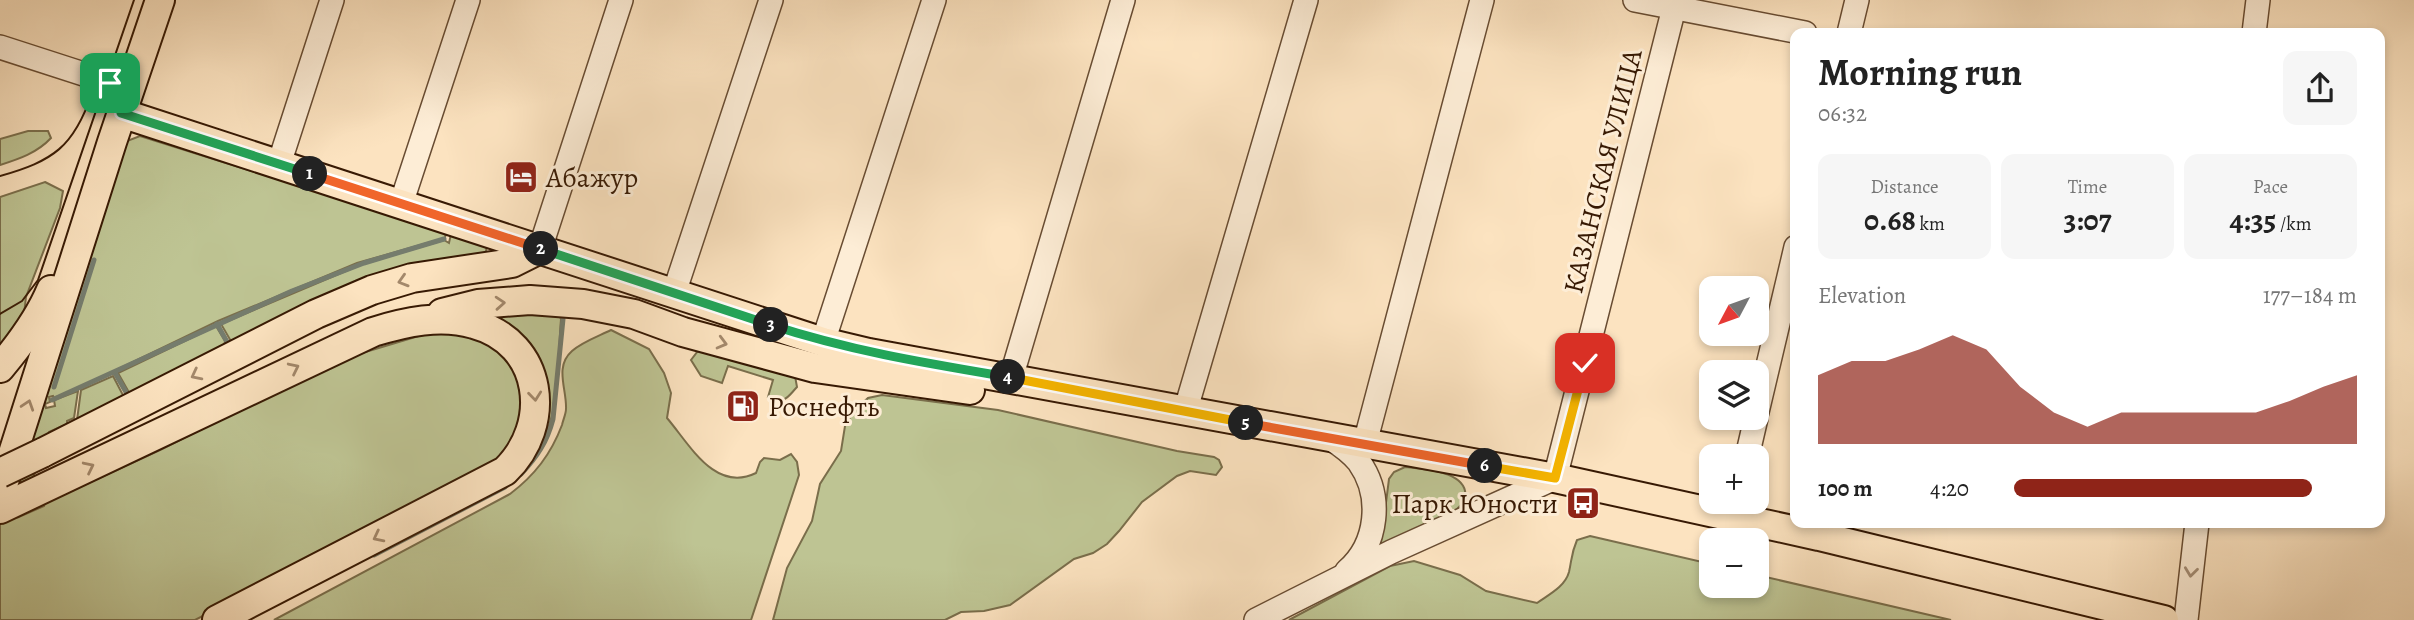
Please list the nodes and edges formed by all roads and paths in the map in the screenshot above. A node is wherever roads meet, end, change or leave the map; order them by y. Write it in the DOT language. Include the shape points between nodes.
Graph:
graph roads {
  1 [pos="160,0"];
  2 [pos="332,0"];
  3 [pos="468,0"];
  4 [pos="621,0"];
  5 [pos="771,0"];
  6 [pos="934,0"];
  7 [pos="1123,0"];
  8 [pos="1306,0"];
  9 [pos="1482,0"];
  10 [pos="1634,0"];
  11 [pos="1857,0"];
  12 [pos="2258,0"];
  13 [pos="1675,4"];
  14 [pos="1850,28"];
  15 [pos="2255,28"];
  16 [pos="1790,30"];
  17 [pos="0,47"];
  18 [pos="125,101"];
  19 [pos="112,142"];
  20 [pos="279,164"];
  21 [pos="401,204"];
  22 [pos="540,249"];
  23 [pos="1790,272"];
  24 [pos="674,293"];
  25 [pos="409,321"];
  26 [pos="823,342"];
  27 [pos="1769,361"];
  28 [pos="0,368"];
  29 [pos="1011,378"];
  30 [pos="1185,412"];
  31 [pos="1329,438"];
  32 [pos="1365,443"];
  33 [pos="0,472"];
  34 [pos="1555,478"];
  35 [pos="0,494"];
  36 [pos="1699,504"];
  37 [pos="0,509"];
  38 [pos="1748,514"];
  39 [pos="1790,527"];
  40 [pos="1795,528"];
  41 [pos="2196,528"];
  42 [pos="1339,577"];
  43 [pos="216,620"];
  44 [pos="1256,620"];
  45 [pos="2164,620"];
  46 [pos="2186,620"];
  1 -- 18 [label="main road"];
  2 -- 20 [label="street"];
  3 -- 21 [label="street"];
  4 -- 22 [label="street"];
  5 -- 24 [label="street"];
  6 -- 26 [label="street"];
  7 -- 29 [label="street"];
  8 -- 30 [label="street"];
  9 -- 32 [label="street"];
  10 -- 13 [label="street"];
  11 -- 14 [label="street"];
  12 -- 15 [label="street"];
  13 -- 16 [label="street"];
  13 -- 34 [label="street, КАЗАНСКАЯ УЛИЦА"];
  17 -- 18 [label="street"];
  18 -- 19 [label="main road"];
  18 -- 20 [label="main road"];
  19 -- 28 [label="main road" via="44,307"];
  35 -- 19 [label="main road, one-way"];
  20 -- 21 [label="main road"];
  21 -- 22 [label="main road"];
  22 -- 24 [label="main road"];
  22 -- 33 [label="main road, one-way, bridge" via="512,263 412,278 372,290"];
  23 -- 27 [label="street"];
  24 -- 26 [label="main road"];
  25 -- 30 [label="main road, one-way" via="478,304 530,300 583,304 634,314 815,368"];
  37 -- 25 [label="main road, one-way" via="340,346"];
  25 -- 43 [label="main road, one-way" via="477,324 500,336 519,354 531,377 536,402 533,428 523,452 494,478"];
  26 -- 29 [label="main road"];
  29 -- 30 [label="main road"];
  30 -- 31 [label="main road"];
  31 -- 32 [label="main road"];
  31 -- 42 [label="street" via="1358,461 1368,478 1374,505 1364,550"];
  32 -- 34 [label="main road"];
  34 -- 36 [label="main road"];
  34 -- 42 [label="street"];
  38 -- 39 [label="main road"];
  40 -- 45 [label="main road"];
  41 -- 46 [label="street, one-way"];
  42 -- 44 [label="street"];
}
